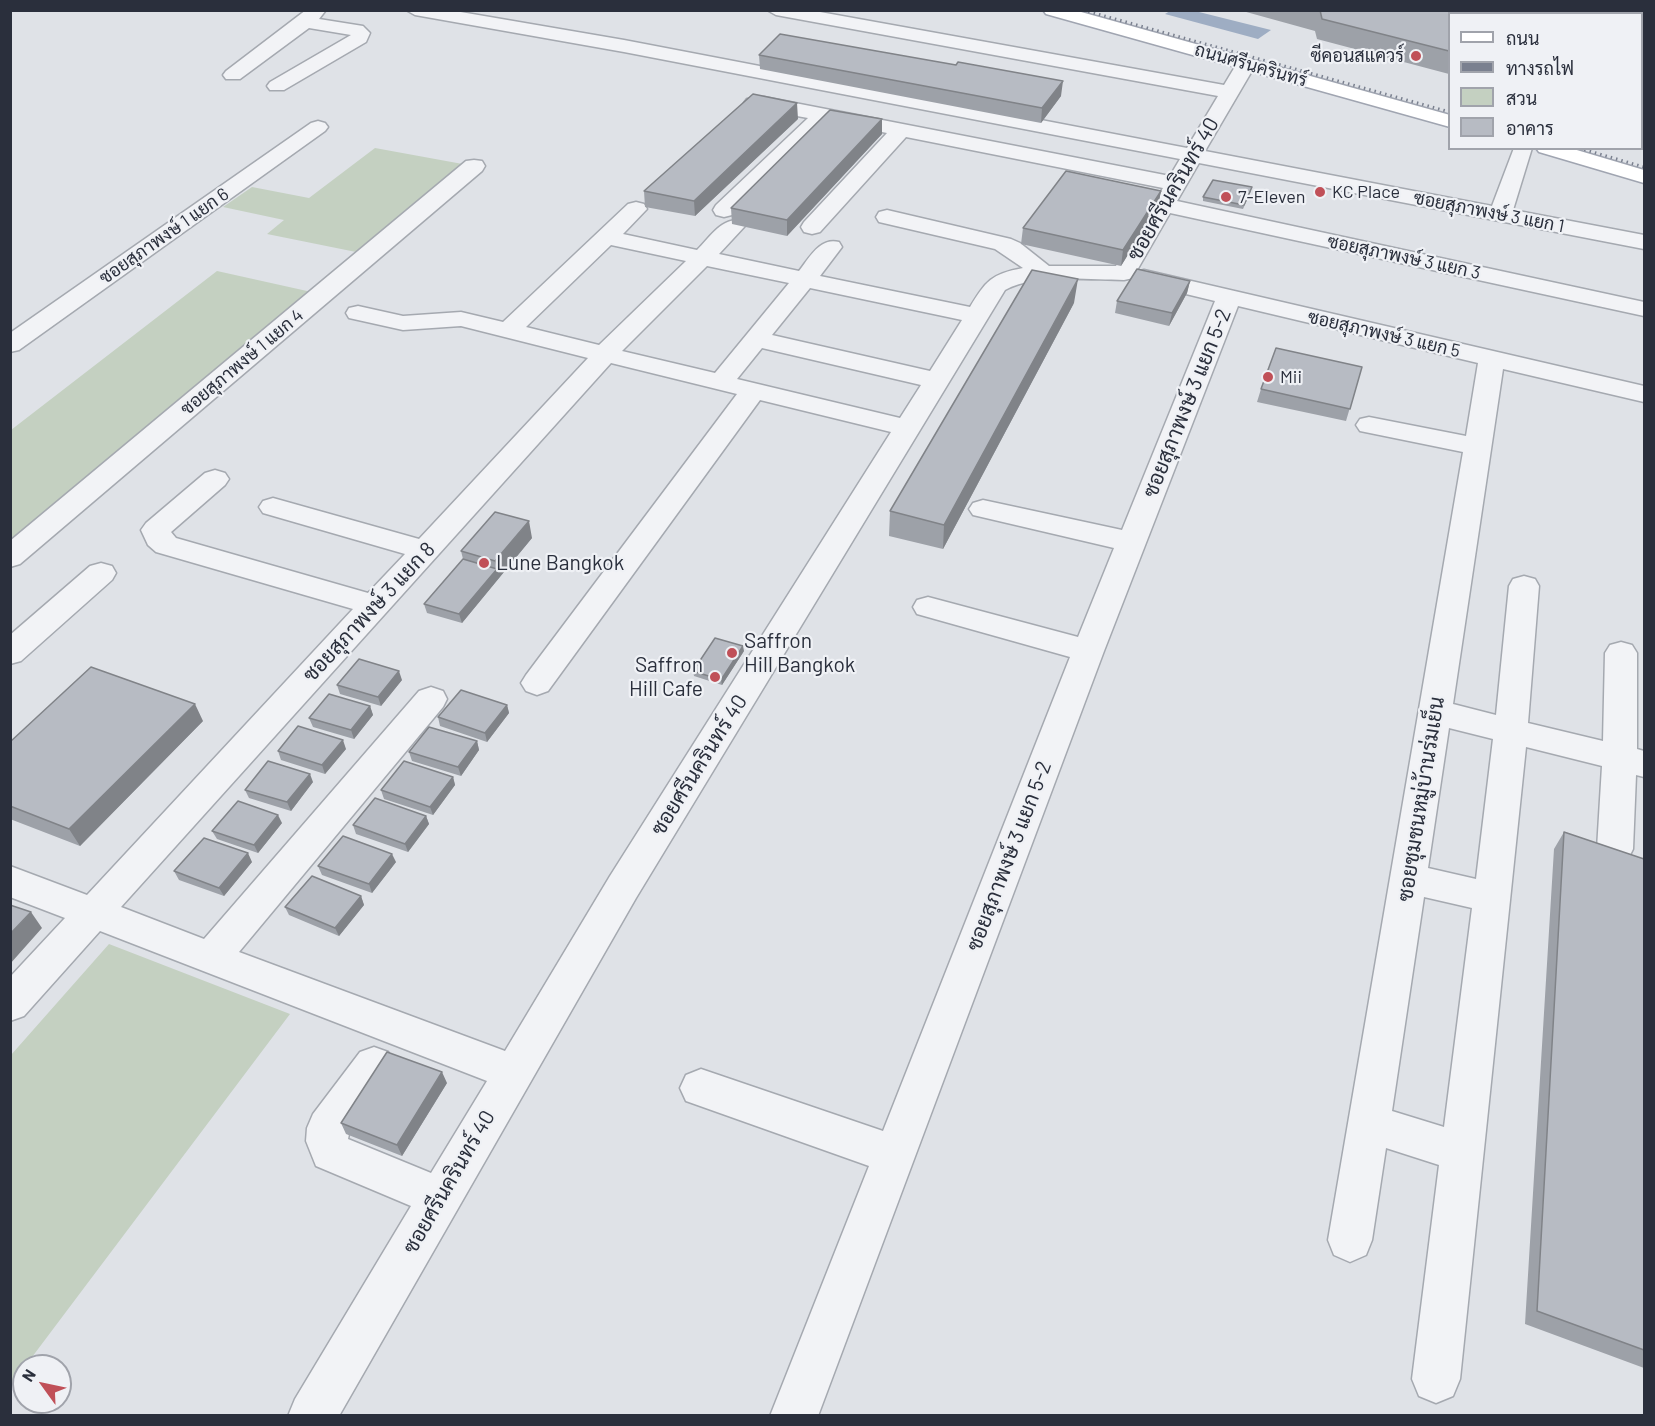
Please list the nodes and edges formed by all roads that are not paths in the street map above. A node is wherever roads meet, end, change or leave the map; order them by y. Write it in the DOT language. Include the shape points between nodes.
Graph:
graph roads {
  1 [pos="415,10"];
  2 [pos="776,10"];
  3 [pos="1052,10"];
  4 [pos="1115,10"];
  5 [pos="311,16"];
  6 [pos="809,16"];
  7 [pos="790,33"];
  8 [pos="765,56"];
  9 [pos="1285,56"];
  10 [pos="1246,64"];
  11 [pos="749,70"];
  12 [pos="233,75"];
  13 [pos="1372,80"];
  14 [pos="277,87"];
  15 [pos="1229,92"];
  16 [pos="1448,102"];
  17 [pos="822,115"];
  18 [pos="736,118"];
  19 [pos="1448,121"];
  20 [pos="318,127"];
  21 [pos="901,130"];
  22 [pos="1523,150"];
  23 [pos="1553,150"];
  24 [pos="1619,150"];
  25 [pos="1193,155"];
  26 [pos="1644,158"];
  27 [pos="474,166"];
  28 [pos="1644,177"];
  29 [pos="1170,194"];
  30 [pos="636,209"];
  31 [pos="1500,214"];
  32 [pos="887,218"];
  33 [pos="812,227"];
  34 [pos="606,237"];
  35 [pos="1644,242"];
  36 [pos="831,247"];
  37 [pos="704,257"];
  38 [pos="1124,273"];
  39 [pos="1044,274"];
  40 [pos="807,279"];
  41 [pos="1229,297"];
  42 [pos="1644,309"];
  43 [pos="358,313"];
  44 [pos="976,316"];
  45 [pos="509,330"];
  46 [pos="757,339"];
  47 [pos="10,345"];
  48 [pos="605,354"];
  49 [pos="1492,358"];
  50 [pos="935,380"];
  51 [pos="721,382"];
  52 [pos="754,390"];
  53 [pos="1644,394"];
  54 [pos="1369,425"];
  55 [pos="907,428"];
  56 [pos="1478,447"];
  57 [pos="214,479"];
  58 [pos="273,507"];
  59 [pos="983,509"];
  60 [pos="1131,542"];
  61 [pos="425,550"];
  62 [pos="10,557"];
  63 [pos="101,573"];
  64 [pos="1524,586"];
  65 [pos="375,605"];
  66 [pos="928,607"];
  67 [pos="1088,651"];
  68 [pos="10,653"];
  69 [pos="1621,653"];
  70 [pos="537,683"];
  71 [pos="430,699"];
  72 [pos="1435,712"];
  73 [pos="1511,731"];
  74 [pos="1632,761"];
  75 [pos="1615,849"];
  76 [pos="1408,878"];
  77 [pos="10,881"];
  78 [pos="1491,898"];
  79 [pos="93,912"];
  80 [pos="212,957"];
  81 [pos="10,1004"];
  82 [pos="375,1065"];
  83 [pos="513,1073"];
  84 [pos="701,1088"];
  85 [pos="1369,1123"];
  86 [pos="1462,1152"];
  87 [pos="894,1155"];
  88 [pos="440,1197"];
  89 [pos="1350,1240"];
  90 [pos="1436,1379"];
  91 [pos="312,1416"];
  92 [pos="794,1416"];
  1 -- 11 [label="street, ซอยสุภาพงษ์ 3 แยก 1"];
  2 -- 6 [label="street"];
  3 -- 10 [label="main road, ถนนศรีนครินทร์"];
  4 -- 9 [label="main road, ถนนศรีนครินทร์"];
  5 -- 12 [label="street"];
  5 -- 14 [label="street" via="361,33 359,38"];
  6 -- 7 [label="street"];
  6 -- 15 [label="street"];
  8 -- 11 [label="street"];
  10 -- 15 [label="street, ซอยศรีนครินทร์ 40"];
  10 -- 19 [label="main road, ถนนศรีนครินทร์"];
  11 -- 25 [label="street, ซอยสุภาพงษ์ 3 แยก 1"];
  13 -- 16 [label="main road"];
  15 -- 25 [label="street, ซอยศรีนครินทร์ 40"];
  17 -- 18 [label="street, ซอยสุภาพงษ์ 3 แยก 3" via="758,103"];
  17 -- 21 [label="street, ซอยสุภาพงษ์ 3 แยก 3"];
  17 -- 37 [label="street, ซอยสุภาพงษ์ 3 แยก 8" via="729,218"];
  20 -- 47 [label="street, ซอยสุภาพงษ์ 1 แยก 6"];
  21 -- 29 [label="street, ซอยสุภาพงษ์ 3 แยก 3"];
  21 -- 33 [label="street"];
  22 -- 31 [label="street"];
  23 -- 28 [label="main road"];
  24 -- 26 [label="main road"];
  25 -- 29 [label="street, ซอยศรีนครินทร์ 40"];
  25 -- 31 [label="street, ซอยสุภาพงษ์ 3 แยก 1"];
  27 -- 62 [label="street, ซอยสุภาพงษ์ 1 แยก 4"];
  29 -- 38 [label="street, ซอยศรีนครินทร์ 40"];
  29 -- 42 [label="street, ซอยสุภาพงษ์ 3 แยก 3"];
  30 -- 34 [label="street"];
  31 -- 35 [label="street, ซอยสุภาพงษ์ 3 แยก 1"];
  32 -- 39 [label="street" via="1003,244"];
  34 -- 37 [label="street"];
  34 -- 45 [label="street"];
  36 -- 40 [label="street"];
  37 -- 40 [label="street"];
  37 -- 48 [label="street, ซอยสุภาพงษ์ 3 แยก 8"];
  38 -- 39 [label="street, ซอยศรีนครินทร์ 40"];
  38 -- 41 [label="street, ซอยสุภาพงษ์ 3 แยก 5"];
  39 -- 44 [label="street, ซอยศรีนครินทร์ 40" via="1002,280"];
  40 -- 44 [label="street"];
  40 -- 46 [label="street"];
  41 -- 49 [label="street, ซอยสุภาพงษ์ 3 แยก 5"];
  41 -- 60 [label="street, ซอยสุภาพงษ์ 3 แยก 5-2"];
  43 -- 45 [label="street" via="403,323 461,319"];
  44 -- 50 [label="street, ซอยศรีนครินทร์ 40"];
  45 -- 48 [label="street"];
  46 -- 50 [label="street"];
  46 -- 51 [label="street"];
  48 -- 51 [label="street"];
  48 -- 61 [label="street, ซอยสุภาพงษ์ 3 แยก 8"];
  49 -- 53 [label="street, ซอยสุภาพงษ์ 3 แยก 5"];
  49 -- 56 [label="street, ซอยชุมชนหมู่บ้านร่มเย็น"];
  50 -- 55 [label="street, ซอยศรีนครินทร์ 40"];
  51 -- 52 [label="street"];
  52 -- 55 [label="street"];
  52 -- 70 [label="street"];
  54 -- 56 [label="street"];
  55 -- 83 [label="street, ซอยศรีนครินทร์ 40" via="623,887"];
  56 -- 72 [label="street, ซอยชุมชนหมู่บ้านร่มเย็น"];
  57 -- 65 [label="street" via="156,530 166,545"];
  58 -- 61 [label="street"];
  59 -- 60 [label="street"];
  60 -- 67 [label="street, ซอยสุภาพงษ์ 3 แยก 5-2"];
  61 -- 65 [label="street, ซอยสุภาพงษ์ 3 แยก 8"];
  63 -- 68 [label="street"];
  64 -- 73 [label="street"];
  65 -- 79 [label="street, ซอยสุภาพงษ์ 3 แยก 8"];
  66 -- 67 [label="street"];
  67 -- 87 [label="street, ซอยสุภาพงษ์ 3 แยก 5-2"];
  69 -- 74 [label="street"];
  71 -- 80 [label="street"];
  72 -- 73 [label="street"];
  72 -- 76 [label="street, ซอยชุมชนหมู่บ้านร่มเย็น"];
  73 -- 74 [label="street"];
  73 -- 78 [label="street"];
  74 -- 75 [label="street"];
  76 -- 78 [label="street"];
  76 -- 85 [label="street, ซอยชุมชนหมู่บ้านร่มเย็น"];
  77 -- 79 [label="street"];
  78 -- 86 [label="street"];
  79 -- 80 [label="street"];
  79 -- 81 [label="street, ซอยสุภาพงษ์ 3 แยก 8"];
  80 -- 83 [label="street"];
  82 -- 88 [label="street" via="328,1128 331,1152"];
  83 -- 88 [label="street, ซอยศรีนครินทร์ 40"];
  84 -- 87 [label="street"];
  85 -- 86 [label="street"];
  85 -- 89 [label="street, ซอยชุมชนหมู่บ้านร่มเย็น"];
  86 -- 90 [label="street"];
  87 -- 92 [label="street, ซอยสุภาพงษ์ 3 แยก 5-2"];
  88 -- 91 [label="street, ซอยศรีนครินทร์ 40"];
}
